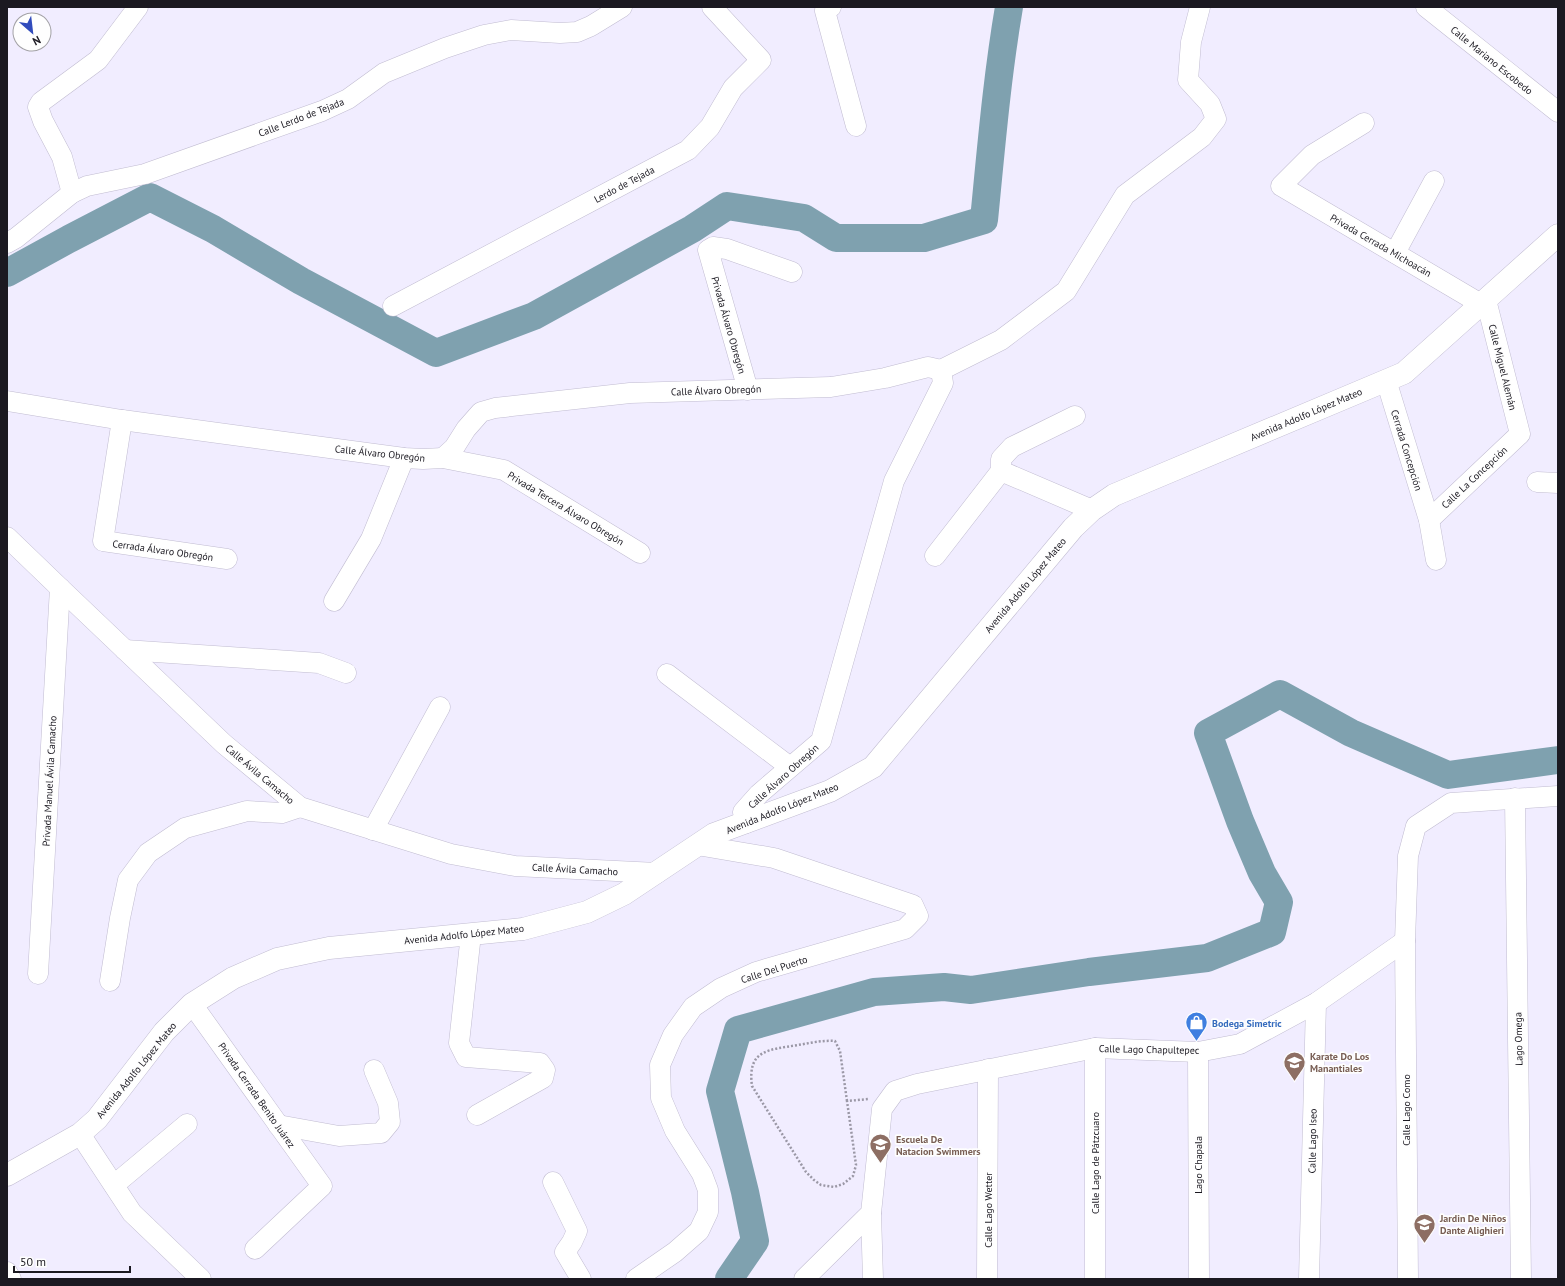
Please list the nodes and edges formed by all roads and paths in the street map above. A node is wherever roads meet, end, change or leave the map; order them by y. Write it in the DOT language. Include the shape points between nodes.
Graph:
graph roads {
  1 [pos="138,7"];
  2 [pos="622,7"];
  3 [pos="712,7"];
  4 [pos="831,7"];
  5 [pos="1200,7"];
  6 [pos="1426,7"];
  7 [pos="1558,112"];
  8 [pos="1364,123"];
  9 [pos="856,126"];
  10 [pos="1434,181"];
  11 [pos="72,193"];
  12 [pos="1558,235"];
  13 [pos="7,243"];
  14 [pos="1395,254"];
  15 [pos="792,272"];
  16 [pos="1483,302"];
  17 [pos="393,306"];
  18 [pos="941,370"];
  19 [pos="1386,380"];
  20 [pos="748,390"];
  21 [pos="7,401"];
  22 [pos="1075,416"];
  23 [pos="122,420"];
  24 [pos="1520,434"];
  25 [pos="404,458"];
  26 [pos="443,458"];
  27 [pos="1001,471"];
  28 [pos="1537,482"];
  29 [pos="1558,483"];
  30 [pos="1092,510"];
  31 [pos="1429,520"];
  32 [pos="7,537"];
  33 [pos="640,553"];
  34 [pos="935,556"];
  35 [pos="227,559"];
  36 [pos="1436,560"];
  37 [pos="60,588"];
  38 [pos="334,601"];
  39 [pos="125,650"];
  40 [pos="346,673"];
  41 [pos="667,674"];
  42 [pos="440,707"];
  43 [pos="790,767"];
  44 [pos="1558,796"];
  45 [pos="1515,798"];
  46 [pos="291,810"];
  47 [pos="746,823"];
  48 [pos="373,830"];
  49 [pos="697,845"];
  50 [pos="657,873"];
  51 [pos="471,934"];
  52 [pos="1405,941"];
  53 [pos="38,974"];
  54 [pos="110,981"];
  55 [pos="1316,1003"];
  56 [pos="192,1004"];
  57 [pos="1095,1048"];
  58 [pos="1198,1052"];
  59 [pos="988,1069"];
  60 [pos="374,1070"];
  61 [pos="890,1098"];
  62 [pos="846,1101"];
  63 [pos="477,1115"];
  64 [pos="187,1124"];
  65 [pos="278,1125"];
  66 [pos="80,1134"];
  67 [pos="7,1175"];
  68 [pos="553,1182"];
  69 [pos="114,1185"];
  70 [pos="871,1213"];
  71 [pos="255,1249"];
  72 [pos="7,1272"];
  73 [pos="11,1279"];
  74 [pos="201,1279"];
  75 [pos="580,1279"];
  76 [pos="636,1279"];
  77 [pos="804,1279"];
  78 [pos="873,1279"];
  79 [pos="987,1279"];
  80 [pos="1095,1279"];
  81 [pos="1199,1279"];
  82 [pos="1309,1279"];
  83 [pos="1408,1279"];
  84 [pos="1521,1279"];
  1 -- 11 [label="street" via="98,60 40,102 38,107 62,157"];
  2 -- 11 [label="street, Calle Lerdo de Tejada" via="577,32 560,34 511,30 484,35 445,48 384,73 348,99 322,111 145,174 87,186"];
  3 -- 17 [label="street, Lerdo de Tejada" via="761,60 733,88 710,127 688,150"];
  4 -- 9 [label="street" via="825,11"];
  5 -- 18 [label="street" via="1191,42 1188,80 1210,104 1216,119 1202,137 1125,195 1066,290 1001,340"];
  6 -- 7 [label="street, Calle Mariano Escobedo"];
  8 -- 14 [label="street, Privada Cerrada Michoacán" via="1312,155 1281,186"];
  10 -- 14 [label="street"];
  11 -- 13 [label="street, Calle Lerdo de Tejada"];
  12 -- 16 [label="main road, Avenida Adolfo López Mateo"];
  14 -- 16 [label="street, Privada Cerrada Michoacán"];
  15 -- 20 [label="street, Privada Álvaro Obregón" via="727,249 708,250"];
  16 -- 19 [label="main road, Avenida Adolfo López Mateo" via="1404,373"];
  16 -- 24 [label="street, Calle Miguel Alemán"];
  18 -- 20 [label="street, Calle Álvaro Obregón" via="928,367 885,378 831,387"];
  18 -- 43 [label="street, Calle Álvaro Obregón" via="943,383 894,481 821,741"];
  19 -- 30 [label="main road, Avenida Adolfo López Mateo" via="1114,495"];
  19 -- 31 [label="street, Cerrada Concepción"];
  20 -- 26 [label="street, Calle Álvaro Obregón" via="630,393 495,408 481,412 454,448"];
  21 -- 23 [label="street, Calle Álvaro Obregón"];
  22 -- 27 [label="street" via="1012,447 1001,459"];
  23 -- 25 [label="street, Calle Álvaro Obregón"];
  23 -- 35 [label="street, Cerrada Álvaro Obregón" via="103,540"];
  24 -- 31 [label="street, Calle La Concepción"];
  25 -- 26 [label="street, Calle Álvaro Obregón"];
  25 -- 38 [label="street" via="371,539"];
  26 -- 33 [label="street, Privada Tercera Álvaro Obregón" via="504,470"];
  27 -- 30 [label="street"];
  27 -- 34 [label="street"];
  28 -- 29 [label="street"];
  30 -- 47 [label="main road, Avenida Adolfo López Mateo" via="1073,528 872,767 830,791"];
  31 -- 36 [label="street, Cerrada Concepción"];
  32 -- 37 [label="street, Calle Ávila Camacho"];
  37 -- 39 [label="street, Calle Ávila Camacho"];
  37 -- 53 [label="street, Privada Manuel Ávila Camacho"];
  39 -- 40 [label="street" via="319,662"];
  39 -- 46 [label="street, Calle Ávila Camacho"];
  41 -- 43 [label="street"];
  42 -- 48 [label="street"];
  43 -- 47 [label="street, Calle Álvaro Obregón" via="743,812"];
  44 -- 45 [label="street"];
  45 -- 52 [label="street" via="1451,803 1416,826 1408,856"];
  45 -- 84 [label="street, Lago Omega"];
  46 -- 48 [label="street, Calle Ávila Camacho"];
  46 -- 54 [label="street" via="274,821 248,821 203,830 185,828 148,853 128,880"];
  47 -- 49 [label="main road, Avenida Adolfo López Mateo" via="714,834"];
  48 -- 50 [label="street, Calle Ávila Camacho" via="451,854 514,866"];
  49 -- 50 [label="main road, Avenida Adolfo López Mateo"];
  49 -- 76 [label="street, Calle Del Puerto" via="774,858 913,905 918,916 905,929 756,972 721,988 694,1007 672,1035 660,1065 661,1098 674,1131 702,1174 708,1190 708,1212 699,1231 675,1252"];
  50 -- 51 [label="main road, Avenida Adolfo López Mateo" via="624,894 587,912 523,929"];
  51 -- 56 [label="main road, Avenida Adolfo López Mateo" via="329,948 277,960 233,978"];
  51 -- 63 [label="street" via="458,1043 466,1057 540,1063 545,1070 543,1078"];
  52 -- 55 [label="street, Calle Lago Chapultepec"];
  52 -- 83 [label="street, Calle Lago Como"];
  55 -- 58 [label="street, Calle Lago Chapultepec" via="1240,1044"];
  55 -- 82 [label="street, Calle Lago Iseo"];
  56 -- 65 [label="street, Privada Cerrada Benito Juárez"];
  56 -- 66 [label="main road, Avenida Adolfo López Mateo" via="164,1032 97,1118"];
  57 -- 58 [label="street, Calle Lago Chapultepec"];
  57 -- 59 [label="street, Calle Lago Chapultepec"];
  57 -- 80 [label="street, Calle Lago de Pátzcuaro"];
  58 -- 81 [label="street, Lago Chapala"];
  59 -- 61 [label="street, Calle Lago Chapultepec" via="917,1084 895,1091"];
  59 -- 79 [label="street, Calle Lago Wetter"];
  60 -- 65 [label="street" via="388,1103 390,1122 381,1133 339,1136"];
  61 -- 62 [label="path"];
  61 -- 70 [label="street" via="882,1109"];
  62 -- 62 [label="path" via="856,1165 853,1176 834,1187 821,1185 806,1172 752,1086 750,1073 753,1063 760,1055 771,1049 835,1041 840,1051"];
  64 -- 69 [label="street"];
  65 -- 71 [label="street, Privada Cerrada Benito Juárez" via="322,1186"];
  66 -- 67 [label="main road, Avenida Adolfo López Mateo"];
  66 -- 69 [label="street"];
  68 -- 75 [label="street" via="577,1231 565,1252"];
  69 -- 74 [label="street" via="132,1213"];
  70 -- 77 [label="street"];
  70 -- 78 [label="street"];
  72 -- 73 [label="street"];
}
